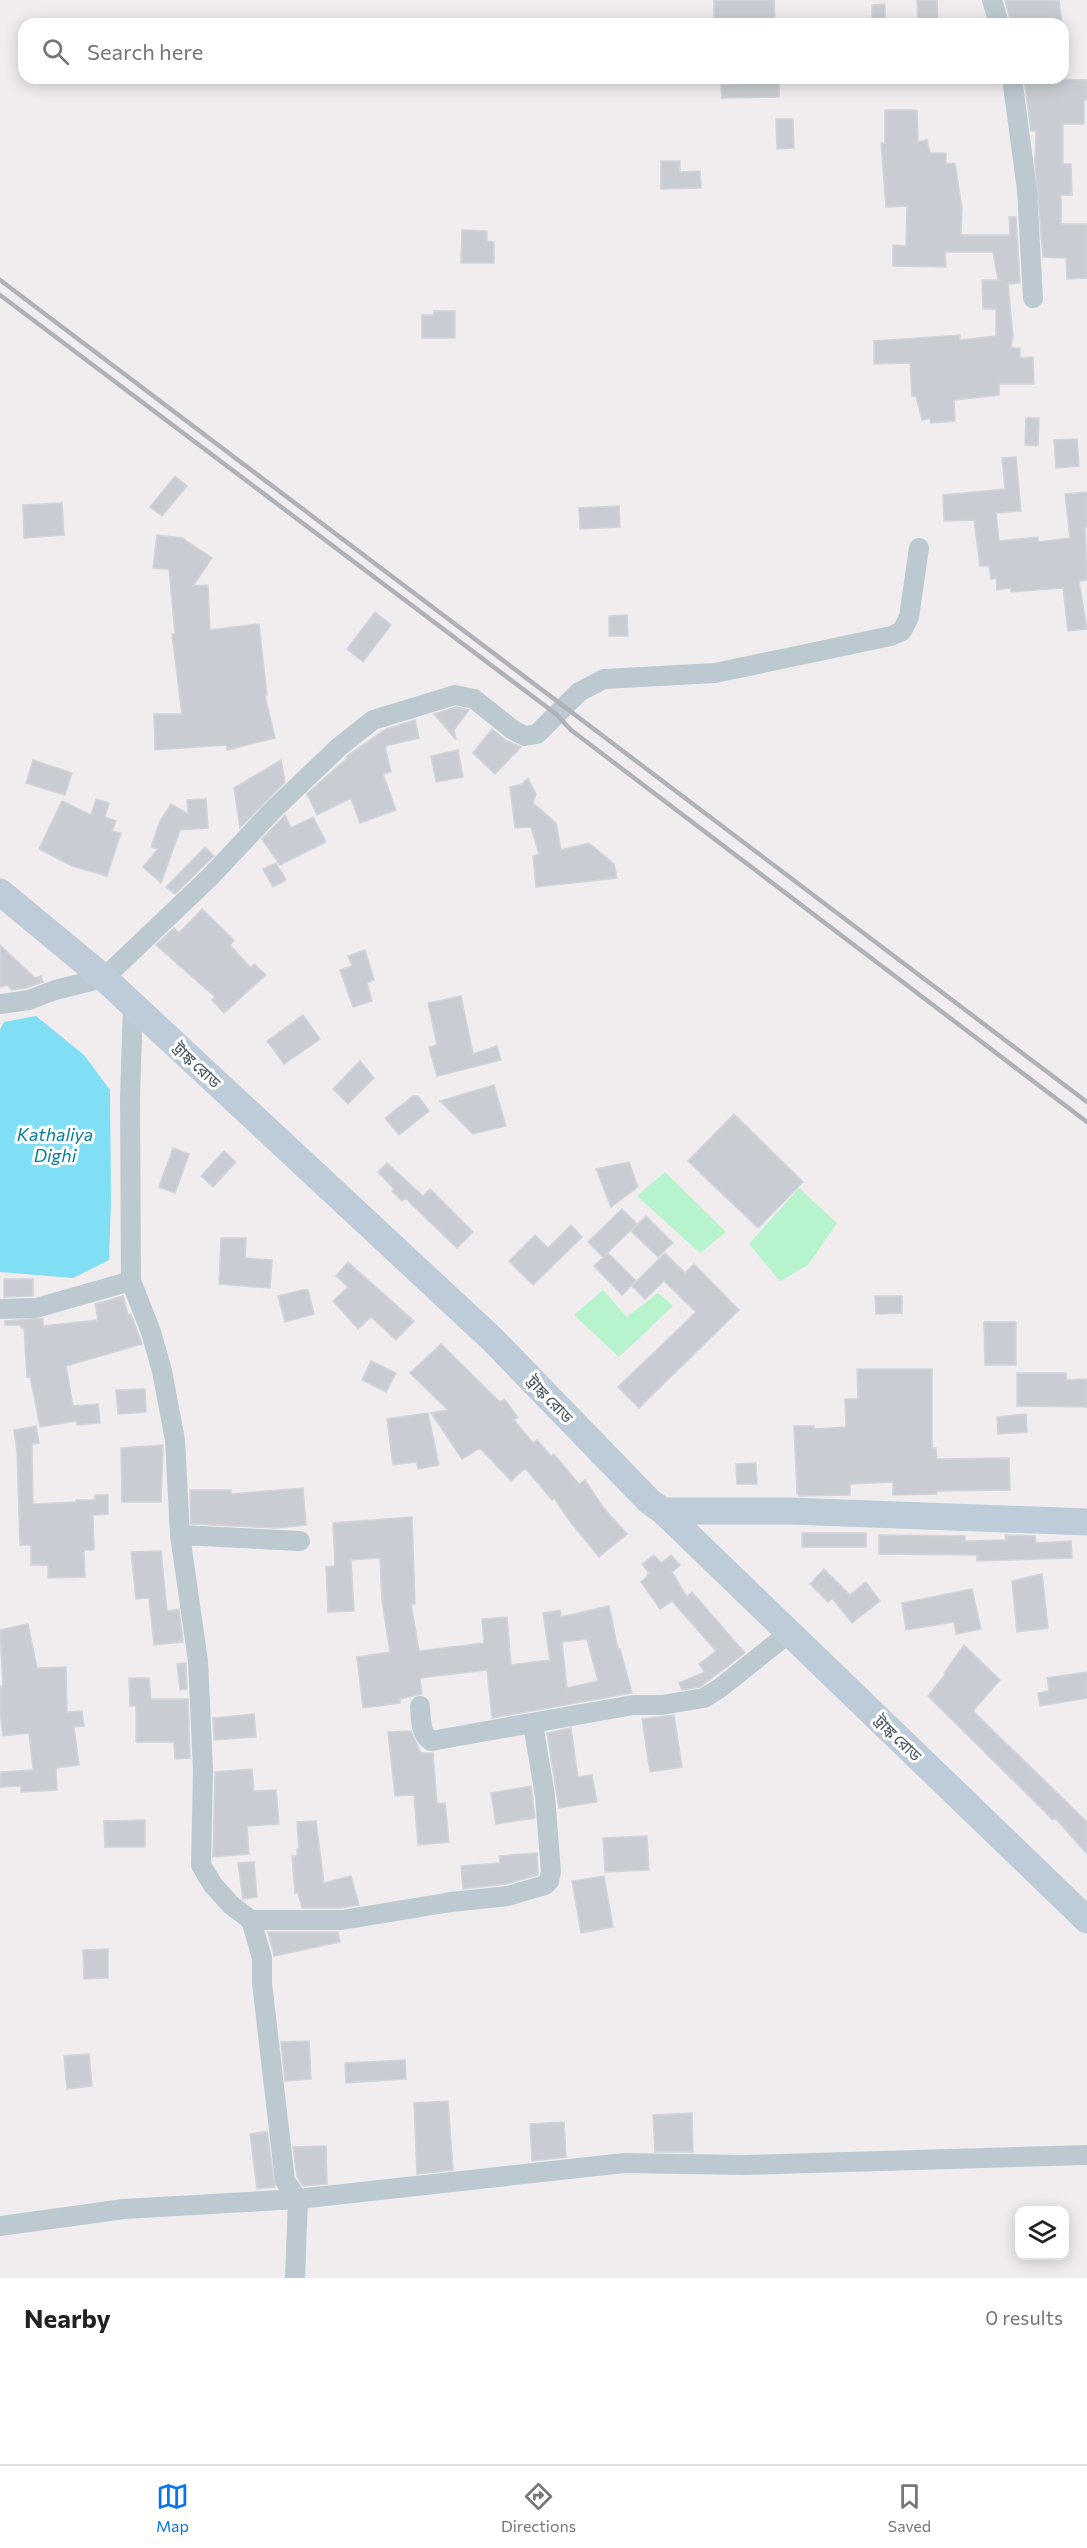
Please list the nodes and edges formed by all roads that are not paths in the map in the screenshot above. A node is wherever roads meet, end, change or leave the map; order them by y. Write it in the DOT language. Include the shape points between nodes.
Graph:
graph roads {
  1 [pos="992,0"];
  2 [pos="997,18"];
  3 [pos="1013,84"];
  4 [pos="1033,298"];
  5 [pos="919,548"];
  6 [pos="0,892"];
  7 [pos="104,978"];
  8 [pos="0,1004"];
  9 [pos="133,1005"];
  10 [pos="131,1281"];
  11 [pos="0,1309"];
  12 [pos="663,1511"];
  13 [pos="1087,1522"];
  14 [pos="180,1535"];
  15 [pos="300,1540"];
  16 [pos="789,1633"];
  17 [pos="420,1707"];
  18 [pos="533,1724"];
  19 [pos="251,1920"];
  20 [pos="1087,1920"];
  21 [pos="1087,2155"];
  22 [pos="298,2199"];
  23 [pos="0,2226"];
  24 [pos="296,2278"];
  1 -- 2 [label="street"];
  3 -- 4 [label="street" via="1027,190"];
  5 -- 7 [label="street" via="909,617 902,631 891,636 715,673 604,679 579,692 537,734 525,736 474,699 455,695 373,720 339,747"];
  6 -- 7 [label="main road, ট্রাঙ্ক রোড"];
  7 -- 8 [label="street" via="30,1000"];
  7 -- 9 [label="main road, ট্রাঙ্ক রোড"];
  9 -- 10 [label="street"];
  9 -- 12 [label="main road, ট্রাঙ্ক রোড" via="492,1339"];
  10 -- 11 [label="street" via="36,1308"];
  10 -- 14 [label="street" via="162,1371 175,1440"];
  12 -- 13 [label="main road" via="791,1511"];
  12 -- 16 [label="main road, ট্রাঙ্ক রোড"];
  14 -- 15 [label="street"];
  14 -- 19 [label="street" via="198,1660 203,1770 201,1865 213,1886"];
  16 -- 18 [label="street" via="720,1688 696,1701 633,1705"];
  16 -- 20 [label="main road, ট্রাঙ্ক রোড"];
  17 -- 18 [label="street" via="423,1730 431,1741"];
  18 -- 19 [label="street" via="545,1796 551,1872 545,1885 508,1896 342,1920"];
  19 -- 22 [label="street" via="262,1958 261,1983 285,2181"];
  21 -- 22 [label="street" via="744,2165 624,2163"];
  22 -- 23 [label="street" via="124,2209"];
  22 -- 24 [label="street"];
}
